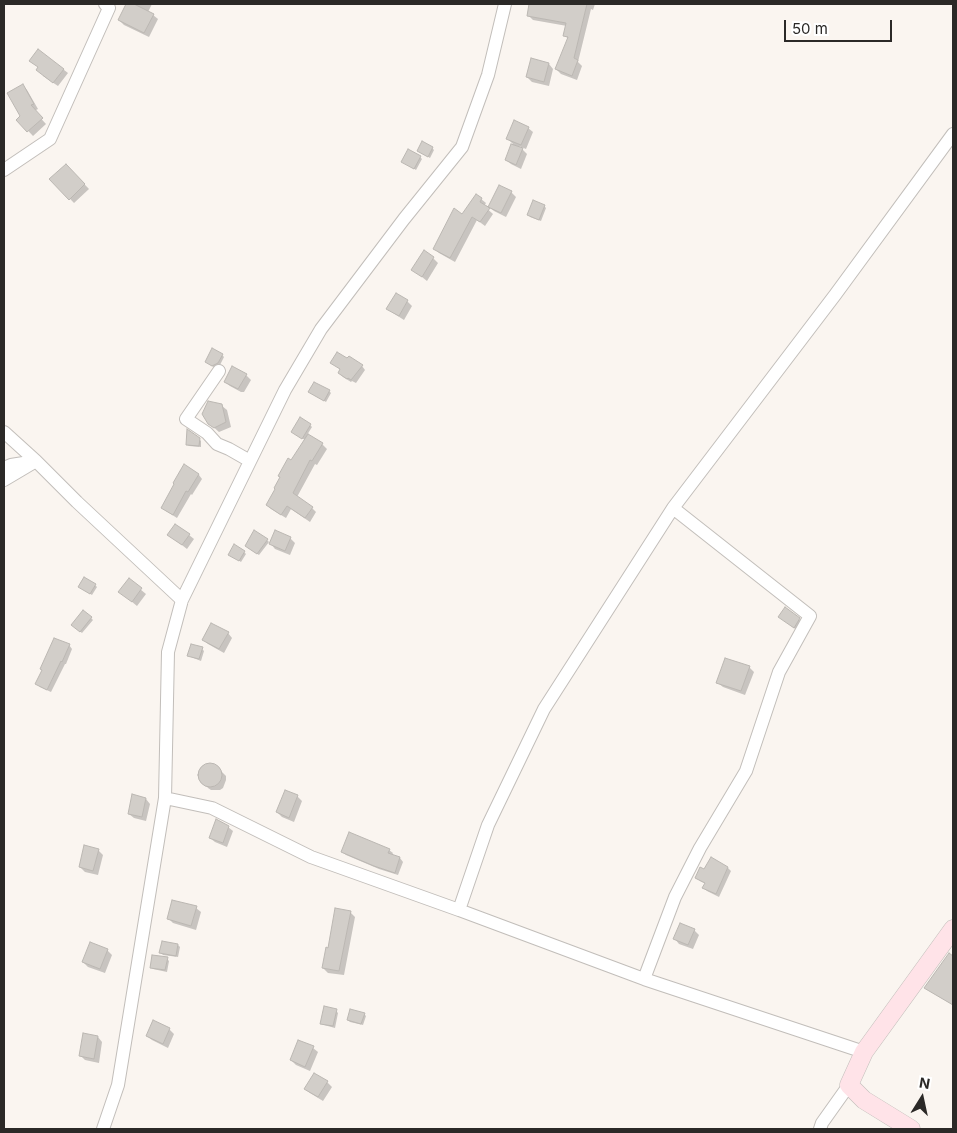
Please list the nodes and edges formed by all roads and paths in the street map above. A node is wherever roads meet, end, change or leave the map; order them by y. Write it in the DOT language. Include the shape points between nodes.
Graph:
graph roads {
  1 [pos="105,4"];
  2 [pos="505,4"];
  3 [pos="953,134"];
  4 [pos="4,170"];
  5 [pos="219,371"];
  6 [pos="4,432"];
  7 [pos="36,462"];
  8 [pos="250,462"];
  9 [pos="4,468"];
  10 [pos="4,480"];
  11 [pos="673,508"];
  12 [pos="182,600"];
  13 [pos="165,798"];
  14 [pos="459,910"];
  15 [pos="953,929"];
  16 [pos="644,979"];
  17 [pos="864,1052"];
  18 [pos="849,1085"];
  19 [pos="103,1129"];
  20 [pos="820,1129"];
  21 [pos="911,1129"];
  1 -- 4 [label="street" via="108,8 50,139"];
  2 -- 8 [label="street" via="488,75 462,147 321,329 285,390"];
  3 -- 11 [label="street"];
  5 -- 8 [label="street" via="186,419 207,432 217,444"];
  6 -- 7 [label="street"];
  7 -- 9 [label="street"];
  7 -- 10 [label="street"];
  7 -- 12 [label="street"];
  8 -- 12 [label="street"];
  11 -- 14 [label="street" via="544,709 488,825"];
  11 -- 16 [label="street" via="810,616 779,672 746,771 675,897"];
  12 -- 13 [label="street" via="168,652"];
  13 -- 14 [label="street" via="212,808 311,857"];
  13 -- 19 [label="street" via="118,1085"];
  14 -- 16 [label="street"];
  15 -- 17 [label="street"];
  16 -- 17 [label="street"];
  17 -- 18 [label="street"];
  18 -- 20 [label="street"];
  18 -- 21 [label="street" via="864,1100"];
}
